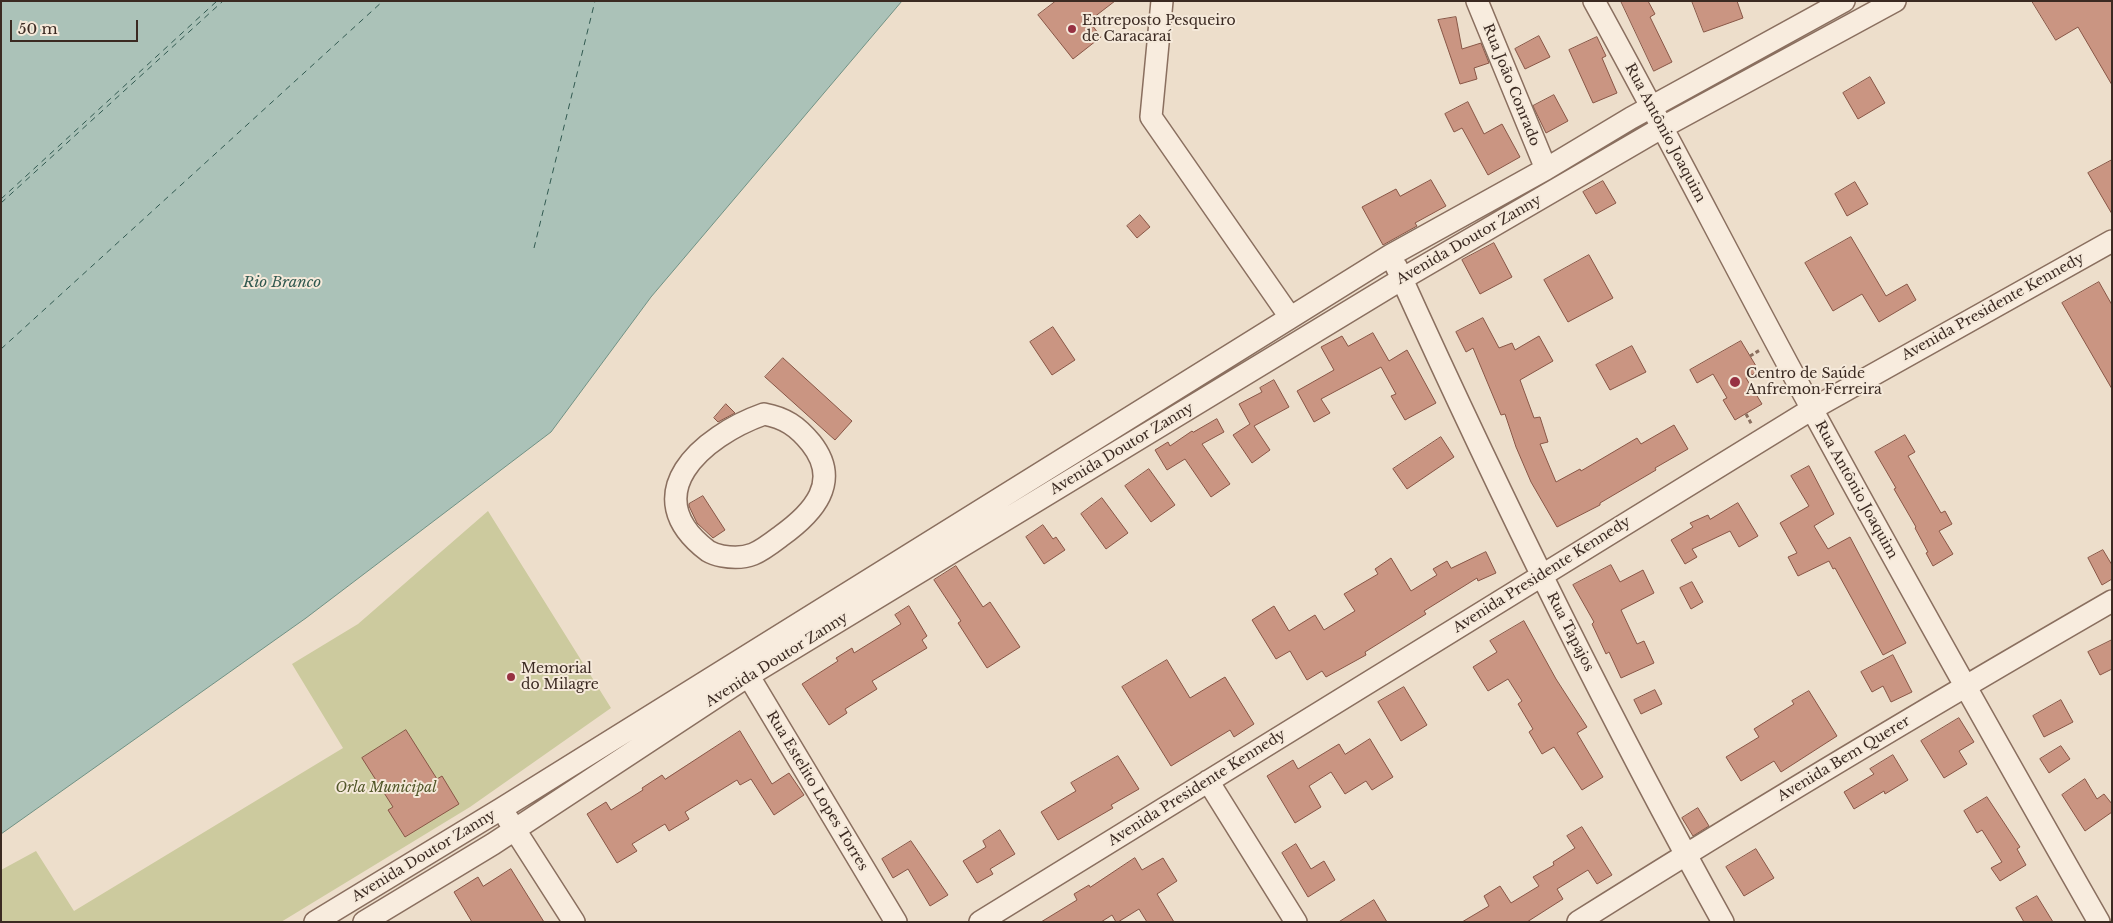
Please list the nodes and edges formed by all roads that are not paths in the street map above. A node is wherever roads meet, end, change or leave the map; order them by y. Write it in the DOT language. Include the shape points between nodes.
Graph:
graph roads {
  1 [pos="1162,1"];
  2 [pos="1477,1"];
  3 [pos="1594,1"];
  4 [pos="1844,1"];
  5 [pos="1895,1"];
  6 [pos="1652,107"];
  7 [pos="1663,127"];
  8 [pos="1546,168"];
  9 [pos="2112,241"];
  10 [pos="1391,255"];
  11 [pos="1402,279"];
  12 [pos="1290,317"];
  13 [pos="1812,409"];
  14 [pos="801,522"];
  15 [pos="1541,576"];
  16 [pos="2112,601"];
  17 [pos="744,668"];
  18 [pos="1964,686"];
  19 [pos="1208,781"];
  20 [pos="501,809"];
  21 [pos="515,830"];
  22 [pos="1686,854"];
  23 [pos="315,922"];
  24 [pos="364,922"];
  25 [pos="574,922"];
  26 [pos="896,922"];
  27 [pos="980,922"];
  28 [pos="1296,922"];
  29 [pos="1578,922"];
  30 [pos="1723,922"];
  31 [pos="2099,922"];
  1 -- 12 [label="street" via="1151,117"];
  2 -- 8 [label="street, Rua João Conrado"];
  3 -- 6 [label="street, Rua Antônio Joaquim"];
  4 -- 6 [label="street, Avenida Doutor Zanny"];
  5 -- 7 [label="street, Avenida Doutor Zanny"];
  6 -- 7 [label="street, Rua Antônio Joaquim"];
  6 -- 8 [label="street, Avenida Doutor Zanny"];
  7 -- 11 [label="street, Avenida Doutor Zanny"];
  7 -- 13 [label="street, Rua Antônio Joaquim"];
  8 -- 10 [label="street, Avenida Doutor Zanny"];
  9 -- 13 [label="street, Avenida Presidente Kennedy"];
  10 -- 11 [label="street, Rua Tapajos"];
  10 -- 12 [label="street, Avenida Doutor Zanny"];
  11 -- 15 [label="street, Rua Tapajos"];
  11 -- 17 [label="street, Avenida Doutor Zanny"];
  12 -- 17 [label="street, Avenida Doutor Zanny"];
  13 -- 15 [label="street, Avenida Presidente Kennedy"];
  13 -- 18 [label="street, Rua Antônio Joaquim"];
  14 -- 14 [label="street" via="820,494 823,467 818,452 796,426 779,417 764,414 745,421 711,442 694,457 677,485 675,506 679,519 712,554 737,558 754,554"];
  15 -- 19 [label="street, Avenida Presidente Kennedy"];
  15 -- 22 [label="street, Rua Tapajos"];
  16 -- 18 [label="street, Avenida Bem Querer"];
  17 -- 20 [label="street, Avenida Doutor Zanny"];
  17 -- 21 [label="street, Avenida Doutor Zanny"];
  17 -- 26 [label="street, Rua Estelito Lopes Torres"];
  18 -- 22 [label="street, Avenida Bem Querer"];
  18 -- 31 [label="street, Rua Antônio Joaquim"];
  19 -- 27 [label="street, Avenida Presidente Kennedy"];
  19 -- 28 [label="street"];
  20 -- 21 [label="street"];
  20 -- 23 [label="street, Avenida Doutor Zanny"];
  21 -- 24 [label="street, Avenida Doutor Zanny"];
  21 -- 25 [label="street"];
  22 -- 29 [label="street, Avenida Bem Querer"];
  22 -- 30 [label="street, Rua Tapajos"];
}
